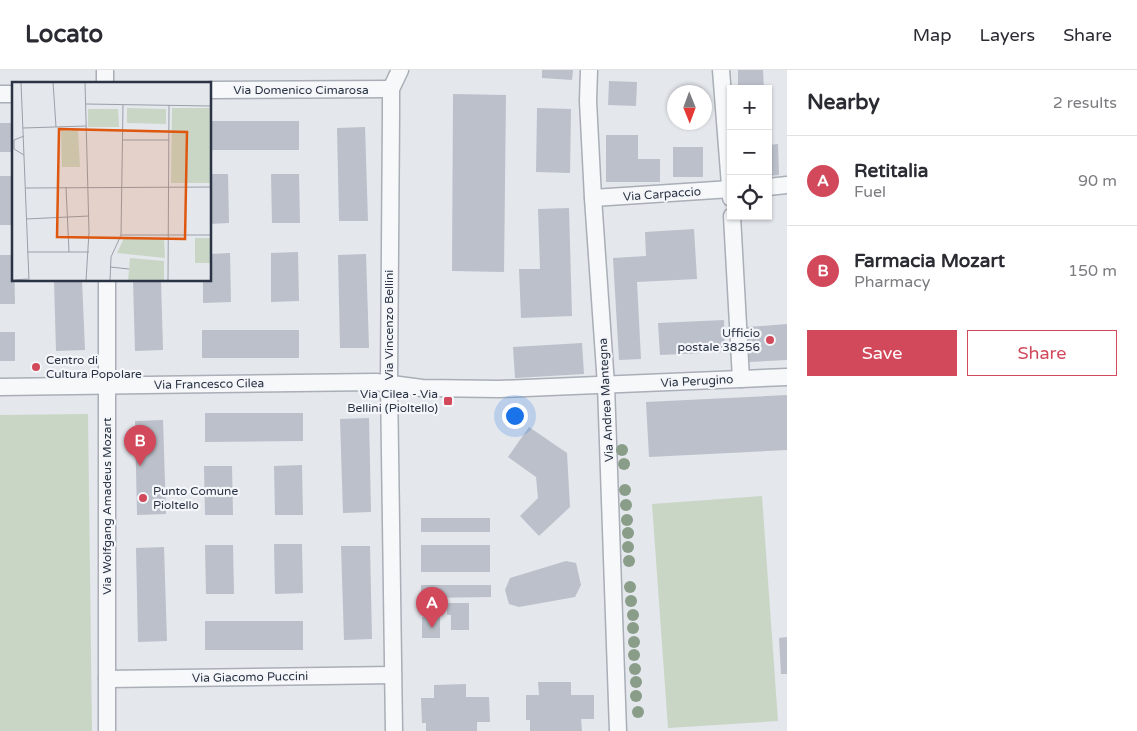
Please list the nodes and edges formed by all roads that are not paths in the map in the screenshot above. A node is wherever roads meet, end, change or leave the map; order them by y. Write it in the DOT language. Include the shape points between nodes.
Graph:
graph roads {
  1 [pos="400,70"];
  2 [pos="589,70"];
  3 [pos="721,70"];
  4 [pos="391,89"];
  5 [pos="211,90"];
  6 [pos="730,175"];
  7 [pos="787,186"];
  8 [pos="772,187"];
  9 [pos="727,189"];
  10 [pos="593,198"];
  11 [pos="732,220"];
  12 [pos="107,281"];
  13 [pos="787,377"];
  14 [pos="741,379"];
  15 [pos="388,383"];
  16 [pos="107,385"];
  17 [pos="606,385"];
  18 [pos="0,386"];
  19 [pos="393,675"];
  20 [pos="107,679"];
  21 [pos="108,731"];
  22 [pos="394,731"];
  23 [pos="618,731"];
  1 -- 4 [label="street, Via Vincenzo Bellini"];
  2 -- 10 [label="street, Via Andrea Mantegna"];
  3 -- 6 [label="street"];
  4 -- 5 [label="street, Via Domenico Cimarosa"];
  4 -- 15 [label="street, Via Vincenzo Bellini"];
  7 -- 8 [label="street"];
  9 -- 10 [label="street, Via Carpaccio"];
  10 -- 17 [label="street, Via Andrea Mantegna"];
  11 -- 14 [label="street"];
  12 -- 16 [label="street, Via Wolfgang Amadeus Mozart"];
  13 -- 14 [label="street, Via Perugino"];
  14 -- 17 [label="street, Via Perugino"];
  15 -- 16 [label="street, Via Francesco Cilea"];
  15 -- 17 [label="street, Via Perugino" via="452,389"];
  15 -- 19 [label="street, Via Vincenzo Bellini"];
  16 -- 18 [label="street, Via Francesco Cilea"];
  16 -- 20 [label="street, Via Wolfgang Amadeus Mozart"];
  17 -- 23 [label="street, Via Andrea Mantegna"];
  19 -- 20 [label="street, Via Giacomo Puccini"];
  19 -- 22 [label="street, Via Vincenzo Bellini"];
  20 -- 21 [label="street, Via Wolfgang Amadeus Mozart"];
}
